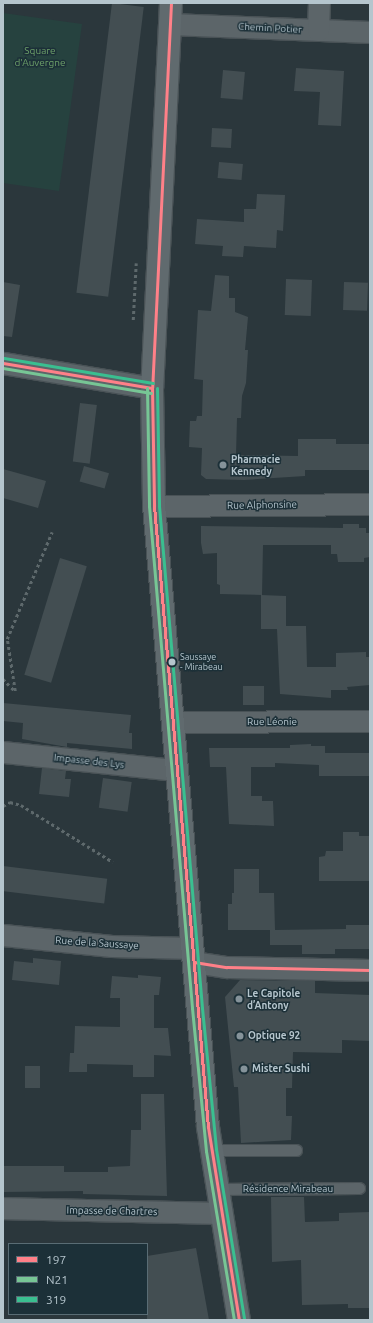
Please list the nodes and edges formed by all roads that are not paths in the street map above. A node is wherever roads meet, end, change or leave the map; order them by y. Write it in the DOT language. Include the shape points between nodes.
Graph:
graph roads {
  1 [pos="319,3"];
  2 [pos="170,13"];
  3 [pos="318,30"];
  4 [pos="370,32"];
  5 [pos="3,363"];
  6 [pos="152,388"];
  7 [pos="370,504"];
  8 [pos="154,506"];
  9 [pos="370,721"];
  10 [pos="173,722"];
  11 [pos="3,752"];
  12 [pos="175,770"];
  13 [pos="3,935"];
  14 [pos="193,955"];
  15 [pos="370,970"];
  16 [pos="211,1150"];
  17 [pos="296,1150"];
  18 [pos="359,1188"];
  19 [pos="216,1189"];
  20 [pos="3,1208"];
  21 [pos="221,1214"];
  22 [pos="239,1320"];
  1 -- 3 [label="street"];
  2 -- 3 [label="street, Chemin Potier"];
  2 -- 6 [label="street"];
  3 -- 4 [label="street, Chemin Potier"];
  5 -- 6 [label="street"];
  6 -- 8 [label="street"];
  7 -- 8 [label="street, Rue Alphonsine"];
  8 -- 10 [label="street"];
  9 -- 10 [label="street, Rue Léonie"];
  10 -- 12 [label="street"];
  11 -- 12 [label="street, Impasse des Lys"];
  12 -- 14 [label="street"];
  13 -- 14 [label="street, Rue de la Saussaye"];
  14 -- 15 [label="street, Rue de la Saussaye" via="227,967"];
  14 -- 16 [label="street"];
  16 -- 17 [label="lane"];
  16 -- 19 [label="street"];
  18 -- 19 [label="lane, Résidence Mirabeau"];
  19 -- 21 [label="street"];
  20 -- 21 [label="street, Impasse de Chartres"];
  21 -- 22 [label="street"];
}
